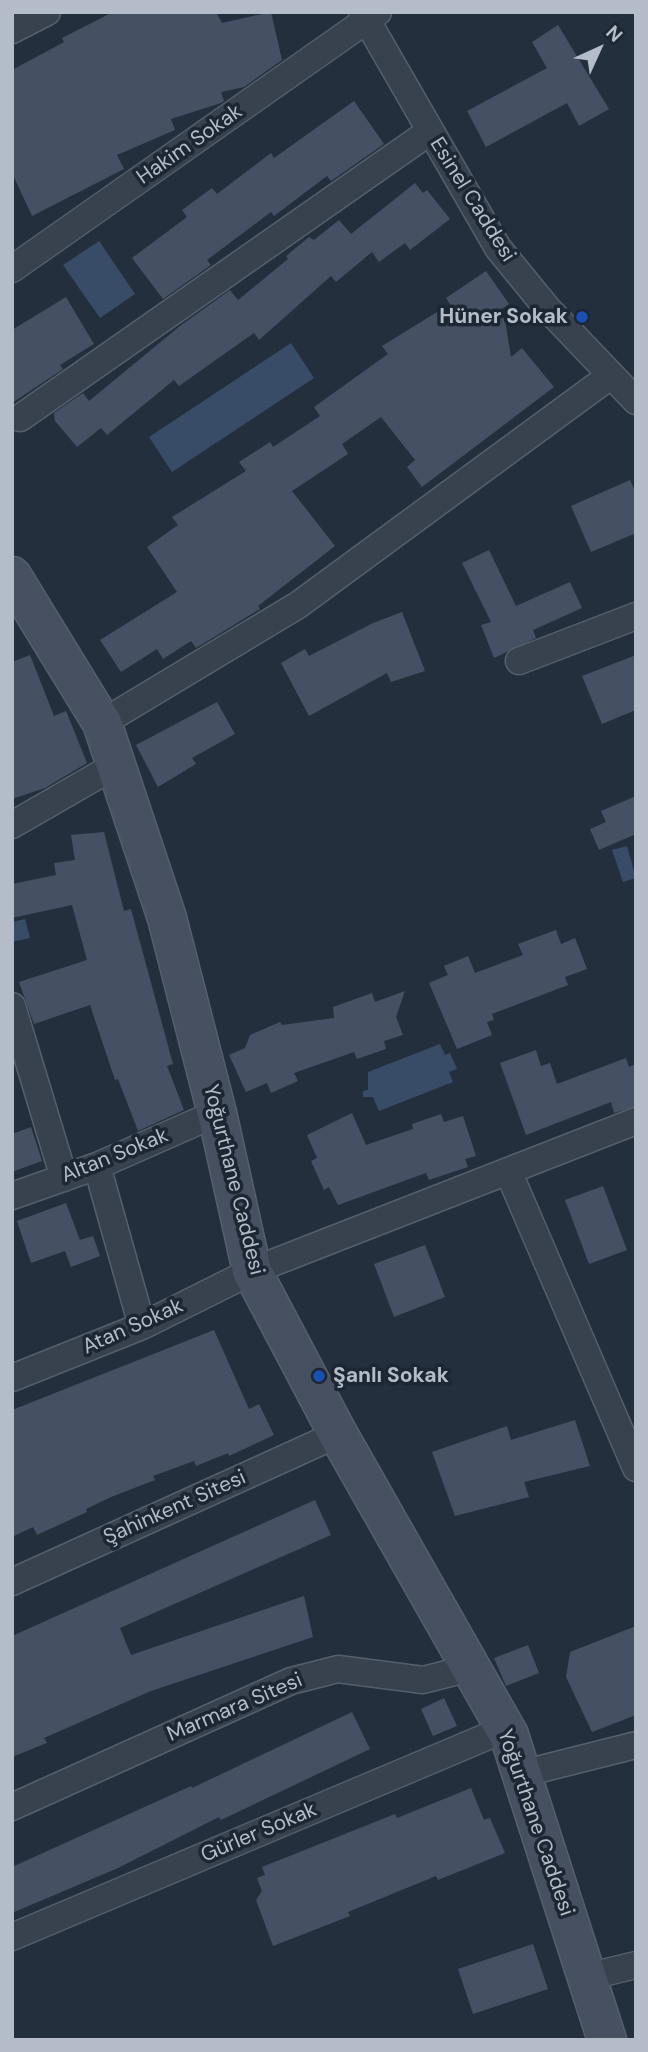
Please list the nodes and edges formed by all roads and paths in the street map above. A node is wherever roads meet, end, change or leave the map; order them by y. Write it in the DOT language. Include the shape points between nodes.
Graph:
graph roads {
  1 [pos="47,12"];
  2 [pos="369,15"];
  3 [pos="12,30"];
  4 [pos="429,132"];
  5 [pos="12,269"];
  6 [pos="610,376"];
  7 [pos="636,401"];
  8 [pos="20,418"];
  9 [pos="12,576"];
  10 [pos="636,616"];
  11 [pos="519,661"];
  12 [pos="102,723"];
  13 [pos="116,765"];
  14 [pos="12,825"];
  15 [pos="12,1006"];
  16 [pos="217,1113"];
  17 [pos="636,1121"];
  18 [pos="97,1166"];
  19 [pos="508,1171"];
  20 [pos="64,1178"];
  21 [pos="12,1196"];
  22 [pos="252,1271"];
  23 [pos="142,1326"];
  24 [pos="12,1378"];
  25 [pos="338,1434"];
  26 [pos="636,1468"];
  27 [pos="12,1582"];
  28 [pos="470,1668"];
  29 [pos="507,1732"];
  30 [pos="636,1745"];
  31 [pos="522,1774"];
  32 [pos="12,1807"];
  33 [pos="12,1937"];
  34 [pos="636,1965"];
  35 [pos="586,1977"];
  36 [pos="607,2040"];
  1 -- 3 [label="street"];
  2 -- 4 [label="street, Esinel Caddesi"];
  2 -- 5 [label="street, Hakim Sokak"];
  4 -- 6 [label="street, Esinel Caddesi" via="498,248"];
  4 -- 8 [label="street"];
  6 -- 7 [label="street, Esinel Caddesi"];
  6 -- 12 [label="street" via="298,605"];
  9 -- 12 [label="main road, Yoğurthane Caddesi"];
  10 -- 11 [label="street"];
  12 -- 13 [label="main road, Yoğurthane Caddesi"];
  13 -- 14 [label="street"];
  13 -- 16 [label="main road, Yoğurthane Caddesi" via="167,918"];
  15 -- 20 [label="street"];
  16 -- 18 [label="street, Altan Sokak"];
  16 -- 22 [label="main road, Yoğurthane Caddesi"];
  17 -- 19 [label="street, Atan Sokak"];
  18 -- 20 [label="street, Altan Sokak"];
  18 -- 23 [label="street"];
  19 -- 22 [label="street, Atan Sokak"];
  19 -- 26 [label="street"];
  20 -- 21 [label="street, Altan Sokak"];
  22 -- 23 [label="street, Atan Sokak"];
  22 -- 25 [label="main road, Yoğurthane Caddesi"];
  23 -- 24 [label="street, Atan Sokak"];
  25 -- 27 [label="street, Şahinkent Sitesi"];
  25 -- 28 [label="main road, Yoğurthane Caddesi"];
  28 -- 29 [label="main road, Yoğurthane Caddesi"];
  28 -- 32 [label="street, Marmara Sitesi" via="422,1680 338,1669 291,1681"];
  29 -- 31 [label="main road, Yoğurthane Caddesi"];
  29 -- 33 [label="street, Gürler Sokak"];
  30 -- 31 [label="street"];
  31 -- 35 [label="main road, Yoğurthane Caddesi"];
  34 -- 35 [label="street"];
  35 -- 36 [label="main road, Yoğurthane Caddesi"];
}
